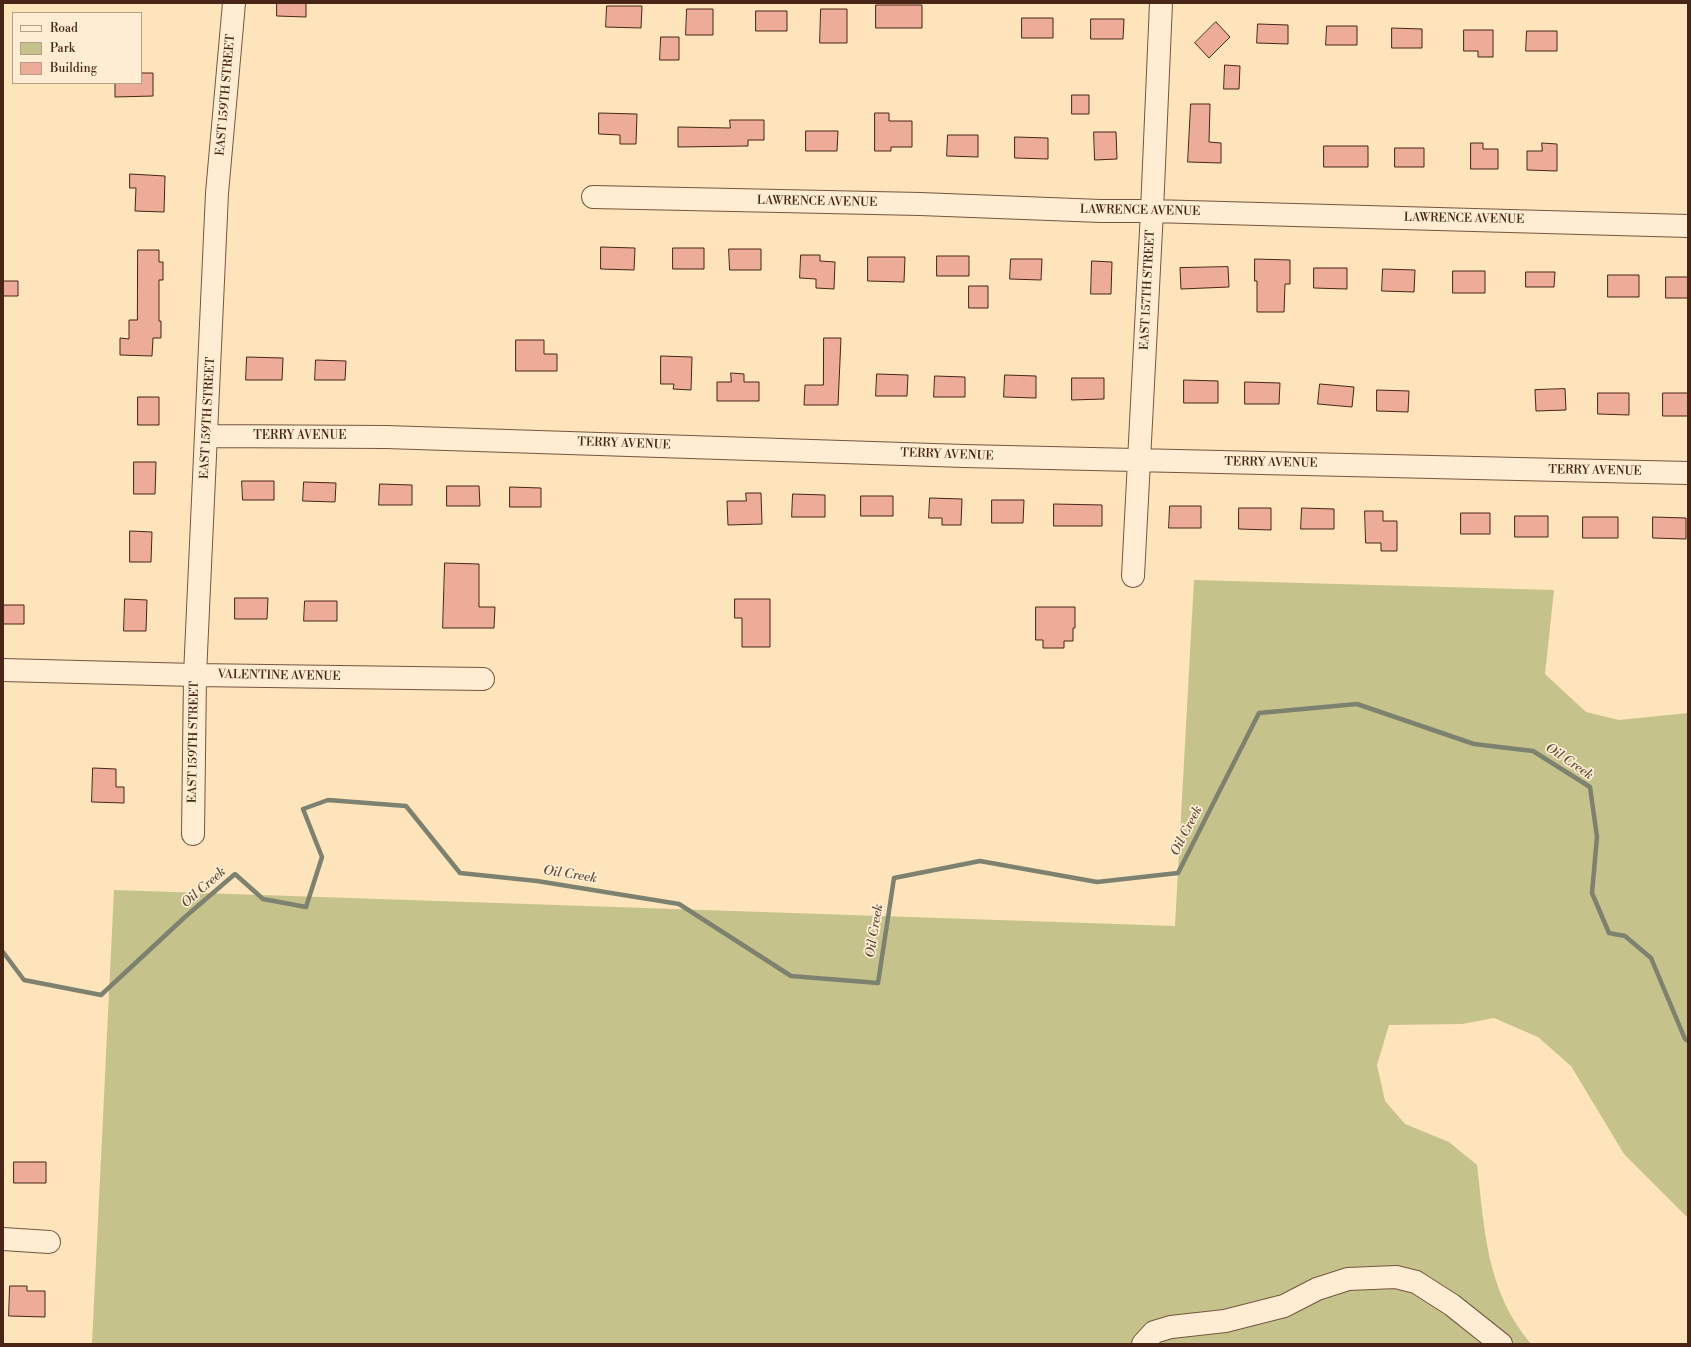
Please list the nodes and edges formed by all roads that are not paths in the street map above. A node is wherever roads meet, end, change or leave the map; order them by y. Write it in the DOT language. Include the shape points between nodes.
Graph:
graph roads {
  1 [pos="234,3"];
  2 [pos="1161,3"];
  3 [pos="593,197"];
  4 [pos="1152,211"];
  5 [pos="1688,226"];
  6 [pos="207,436"];
  7 [pos="1139,460"];
  8 [pos="1688,473"];
  9 [pos="1133,576"];
  10 [pos="3,670"];
  11 [pos="195,675"];
  12 [pos="483,679"];
  13 [pos="193,834"];
  14 [pos="3,1239"];
  15 [pos="48,1242"];
  16 [pos="1143,1344"];
  17 [pos="1501,1344"];
  1 -- 6 [label="street, EAST 159TH STREET" via="217,193"];
  2 -- 4 [label="street, EAST 157TH STREET"];
  3 -- 4 [label="street, LAWRENCE AVENUE"];
  4 -- 5 [label="street, LAWRENCE AVENUE"];
  4 -- 7 [label="street, EAST 157TH STREET"];
  6 -- 7 [label="street, TERRY AVENUE" via="394,437"];
  6 -- 11 [label="street, EAST 159TH STREET"];
  7 -- 8 [label="street, TERRY AVENUE"];
  7 -- 9 [label="street, EAST 157TH STREET"];
  10 -- 11 [label="street, VALENTINE AVENUE"];
  11 -- 12 [label="street, VALENTINE AVENUE"];
  11 -- 13 [label="street, EAST 159TH STREET"];
  14 -- 15 [label="street"];
  16 -- 17 [label="street" via="1154,1332 1171,1327 1225,1321 1284,1306 1317,1289 1348,1279 1396,1277 1416,1282 1446,1301"];
}
